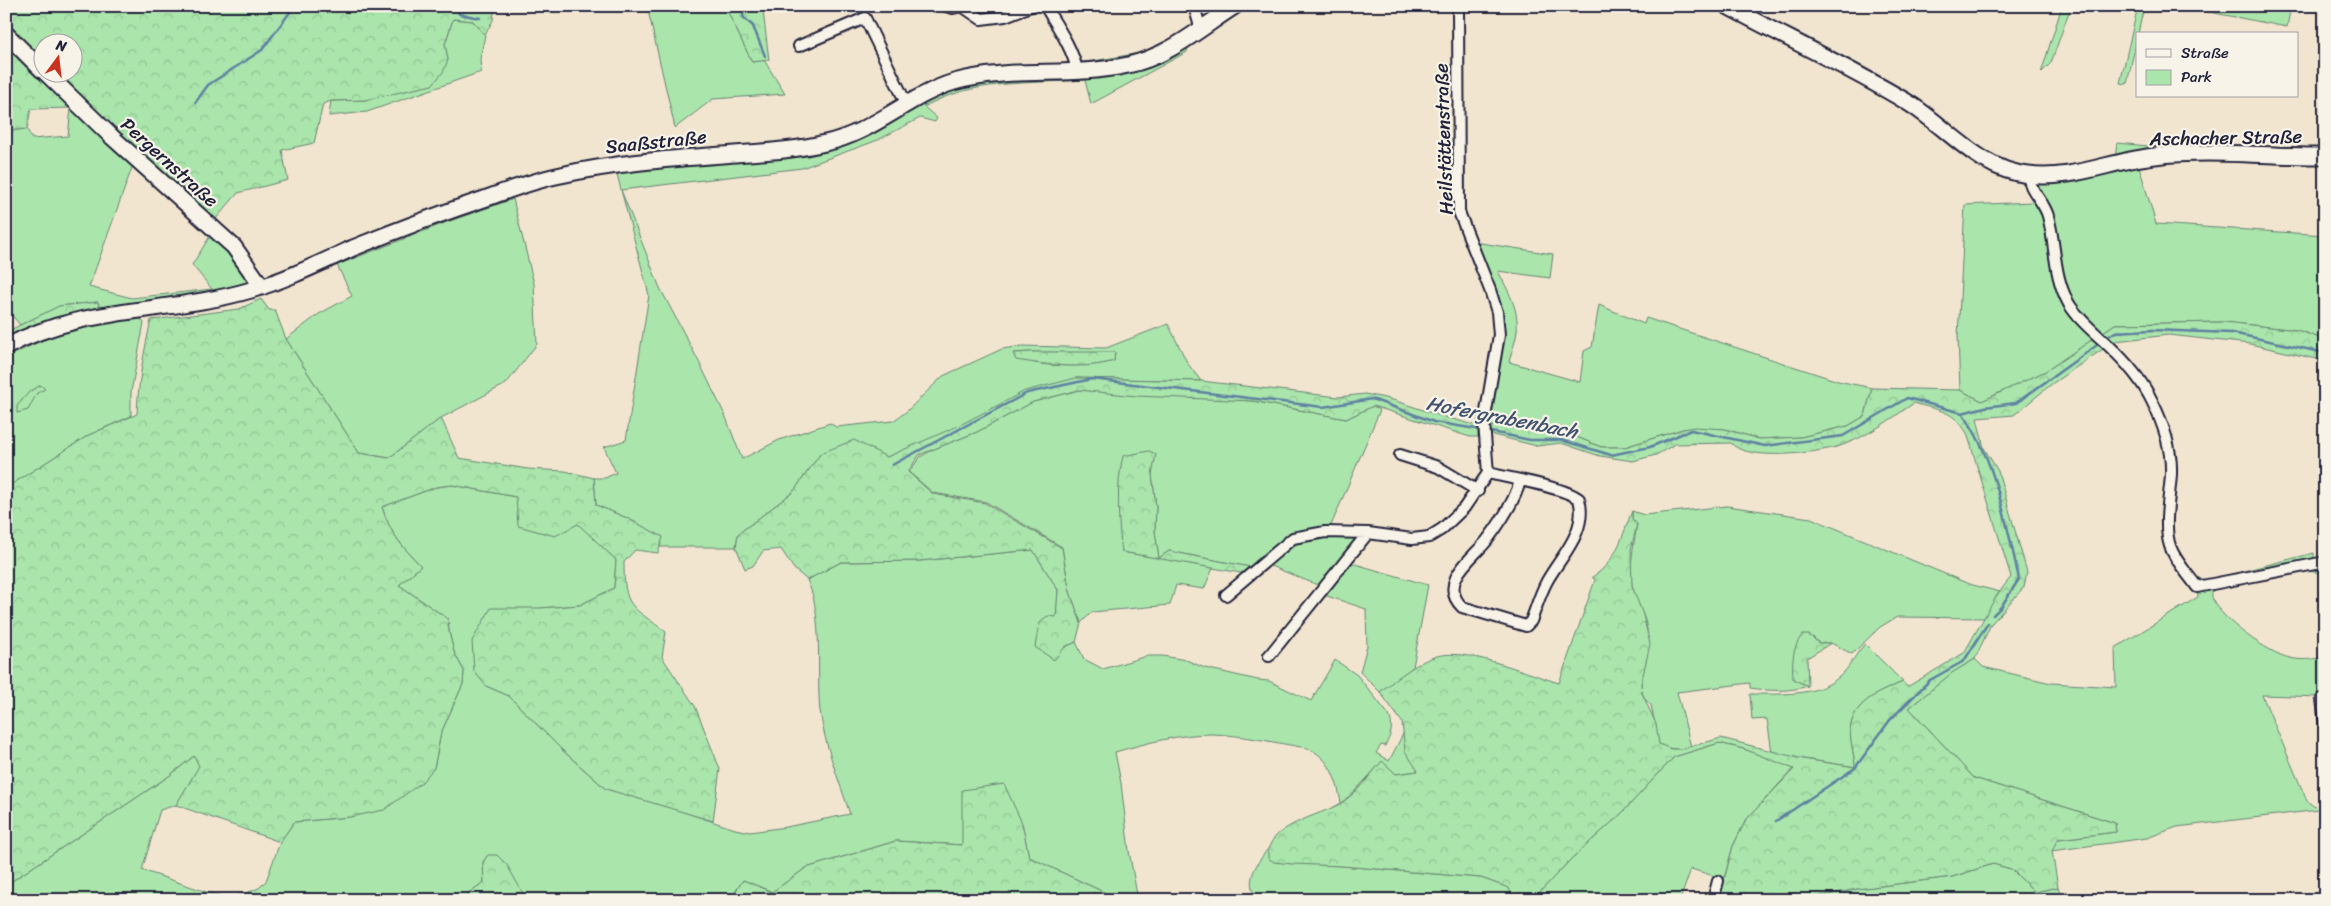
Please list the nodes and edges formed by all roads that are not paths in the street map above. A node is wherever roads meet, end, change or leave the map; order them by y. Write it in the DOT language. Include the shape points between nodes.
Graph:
graph roads {
  1 [pos="946,6"];
  2 [pos="962,6"];
  3 [pos="1031,6"];
  4 [pos="1045,6"];
  5 [pos="1194,6"];
  6 [pos="1235,6"];
  7 [pos="1458,6"];
  8 [pos="1726,6"];
  9 [pos="1201,30"];
  10 [pos="6,34"];
  11 [pos="799,46"];
  12 [pos="32,59"];
  13 [pos="1077,70"];
  14 [pos="55,82"];
  15 [pos="906,105"];
  16 [pos="2325,156"];
  17 [pos="2029,176"];
  18 [pos="262,287"];
  19 [pos="6,348"];
  20 [pos="1400,455"];
  21 [pos="1488,473"];
  22 [pos="1520,481"];
  23 [pos="1478,491"];
  24 [pos="1368,533"];
  25 [pos="2325,562"];
  26 [pos="1226,595"];
  27 [pos="1269,656"];
  28 [pos="2322,699"];
  29 [pos="2325,724"];
  30 [pos="1718,881"];
  31 [pos="1713,900"];
  1 -- 2 [label="street"];
  2 -- 3 [label="street" via="981,19 1005,16"];
  4 -- 13 [label="street" via="1075,60"];
  5 -- 9 [label="street"];
  6 -- 9 [label="street"];
  7 -- 21 [label="street, Heilstättenstraße" via="1459,212 1490,290 1499,334 1484,423"];
  8 -- 17 [label="street, Aschacher Straße" via="1909,103 1982,159"];
  9 -- 13 [label="street" via="1147,60 1120,67"];
  10 -- 12 [label="street, Pergernstraße"];
  11 -- 15 [label="street" via="865,18"];
  13 -- 15 [label="street, Saaßstraße" via="961,81 931,91"];
  14 -- 18 [label="street, Pergernstraße" via="112,138 234,247"];
  15 -- 18 [label="street, Saaßstraße" via="857,132 827,143 609,165 530,183 399,230"];
  16 -- 17 [label="street, Aschacher Straße" via="2168,154 2066,174"];
  17 -- 25 [label="street" via="2030,186 2047,212 2057,270 2067,301 2138,378 2162,424 2169,447 2171,472 2167,510 2170,545 2197,587"];
  18 -- 19 [label="street, Saaßstraße" via="215,299 83,318 34,332"];
  20 -- 23 [label="street" via="1438,468"];
  21 -- 22 [label="street"];
  21 -- 23 [label="street"];
  22 -- 22 [label="street" via="1570,494 1580,504 1576,536 1546,583 1526,626 1462,607 1455,592 1462,567 1489,539"];
  23 -- 24 [label="street" via="1448,524 1430,537 1412,539"];
  24 -- 26 [label="street" via="1325,532 1293,538"];
  24 -- 27 [label="street"];
  28 -- 29 [label="street"];
  30 -- 31 [label="street"];
}
